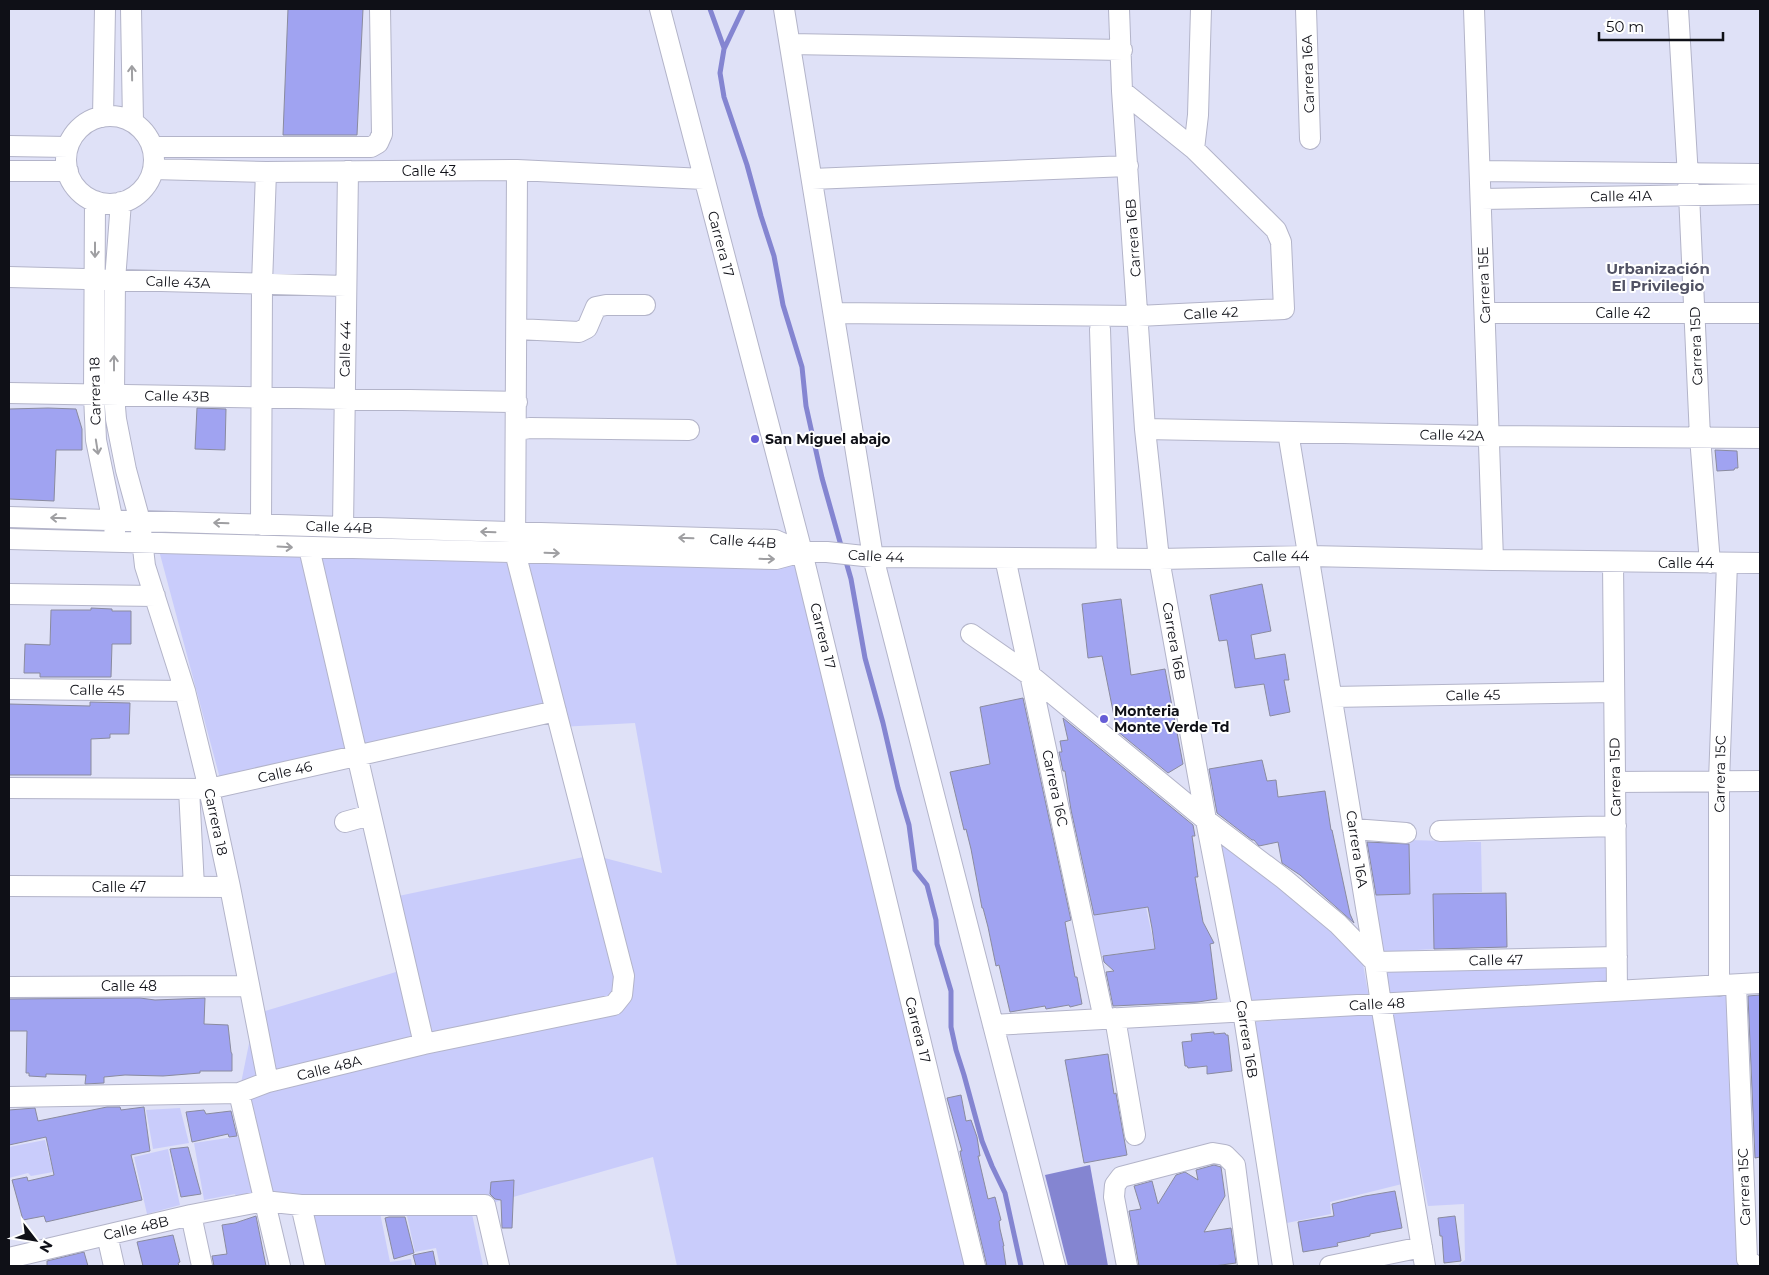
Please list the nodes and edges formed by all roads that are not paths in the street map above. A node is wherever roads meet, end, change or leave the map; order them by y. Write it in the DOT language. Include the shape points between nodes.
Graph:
graph roads {
  1 [pos="105,9"];
  2 [pos="131,9"];
  3 [pos="380,9"];
  4 [pos="660,9"];
  5 [pos="784,9"];
  6 [pos="1119,9"];
  7 [pos="1200,9"];
  8 [pos="1306,9"];
  9 [pos="1474,9"];
  10 [pos="1678,9"];
  11 [pos="790,44"];
  12 [pos="1122,50"];
  13 [pos="1122,91"];
  14 [pos="102,117"];
  15 [pos="133,122"];
  16 [pos="1310,139"];
  17 [pos="9,146"];
  18 [pos="68,147"];
  19 [pos="152,147"];
  20 [pos="1194,149"];
  21 [pos="1128,166"];
  22 [pos="153,169"];
  23 [pos="517,170"];
  24 [pos="9,171"];
  25 [pos="68,171"];
  26 [pos="348,171"];
  27 [pos="1480,171"];
  28 [pos="266,172"];
  29 [pos="1688,173"];
  30 [pos="1760,174"];
  31 [pos="812,178"];
  32 [pos="704,179"];
  33 [pos="1689,194"];
  34 [pos="1760,194"];
  35 [pos="1481,199"];
  36 [pos="95,201"];
  37 [pos="121,202"];
  38 [pos="9,277"];
  39 [pos="95,280"];
  40 [pos="115,280"];
  41 [pos="262,284"];
  42 [pos="346,286"];
  43 [pos="645,305"];
  44 [pos="834,313"];
  45 [pos="1485,313"];
  46 [pos="1694,313"];
  47 [pos="1760,313"];
  48 [pos="1138,316"];
  49 [pos="517,329"];
  50 [pos="1100,329"];
  51 [pos="9,393"];
  52 [pos="94,394"];
  53 [pos="114,395"];
  54 [pos="262,398"];
  55 [pos="344,400"];
  56 [pos="517,402"];
  57 [pos="1144,429"];
  58 [pos="517,430"];
  59 [pos="690,430"];
  60 [pos="1288,432"];
  61 [pos="1489,436"];
  62 [pos="1700,438"];
  63 [pos="1760,438"];
  64 [pos="9,517"];
  65 [pos="111,520"];
  66 [pos="140,521"];
  67 [pos="260,525"];
  68 [pos="343,527"];
  69 [pos="516,532"];
  70 [pos="9,539"];
  71 [pos="117,542"];
  72 [pos="144,542"];
  73 [pos="309,548"];
  74 [pos="741,549"];
  75 [pos="516,552"];
  76 [pos="802,552"];
  77 [pos="1308,556"];
  78 [pos="869,557"];
  79 [pos="1005,558"];
  80 [pos="1107,558"];
  81 [pos="1159,558"];
  82 [pos="1493,560"];
  83 [pos="1613,562"];
  84 [pos="1719,563"];
  85 [pos="1760,563"];
  86 [pos="145,566"];
  87 [pos="9,594"];
  88 [pos="155,596"];
  89 [pos="972,634"];
  90 [pos="1030,675"];
  91 [pos="9,689"];
  92 [pos="185,691"];
  93 [pos="1614,692"];
  94 [pos="1332,697"];
  95 [pos="1072,710"];
  96 [pos="556,711"];
  97 [pos="1040,716"];
  98 [pos="356,755"];
  99 [pos="1719,781"];
  100 [pos="1760,781"];
  101 [pos="1615,782"];
  102 [pos="9,788"];
  103 [pos="199,789"];
  104 [pos="370,815"];
  105 [pos="1206,820"];
  106 [pos="345,822"];
  107 [pos="1616,826"];
  108 [pos="1353,829"];
  109 [pos="1440,831"];
  110 [pos="1406,834"];
  111 [pos="9,886"];
  112 [pos="194,887"];
  113 [pos="230,887"];
  114 [pos="1617,957"];
  115 [pos="1375,962"];
  116 [pos="1760,984"];
  117 [pos="1728,985"];
  118 [pos="249,986"];
  119 [pos="9,987"];
  120 [pos="1617,991"];
  121 [pos="1380,1004"];
  122 [pos="1243,1011"];
  123 [pos="1110,1019"];
  124 [pos="993,1025"];
  125 [pos="424,1044"];
  126 [pos="268,1082"];
  127 [pos="239,1093"];
  128 [pos="9,1097"];
  129 [pos="1136,1135"];
  130 [pos="264,1201"];
  131 [pos="301,1205"];
  132 [pos="191,1215"];
  133 [pos="107,1235"];
  134 [pos="11,1255"];
  135 [pos="1424,1256"];
  136 [pos="114,1266"];
  137 [pos="202,1266"];
  138 [pos="280,1266"];
  139 [pos="315,1266"];
  140 [pos="499,1266"];
  141 [pos="975,1266"];
  142 [pos="1055,1266"];
  143 [pos="1127,1266"];
  144 [pos="1248,1266"];
  145 [pos="1283,1266"];
  146 [pos="1330,1266"];
  147 [pos="1755,1266"];
  1 -- 14 [label="street"];
  15 -- 2 [label="street, one-way"];
  3 -- 19 [label="street" via="382,134 378,143 370,147"];
  4 -- 32 [label="street, Carrera 17"];
  5 -- 11 [label="street"];
  6 -- 12 [label="street, Carrera 16B"];
  7 -- 20 [label="street" via="1198,115"];
  8 -- 16 [label="street, Carrera 16A"];
  9 -- 27 [label="street, Carrera 15E"];
  10 -- 29 [label="street, Carrera 15D"];
  11 -- 12 [label="street"];
  11 -- 31 [label="street"];
  12 -- 13 [label="street, Carrera 16B"];
  13 -- 20 [label="street"];
  13 -- 21 [label="street, Carrera 16B"];
  14 -- 15 [label="street"];
  14 -- 18 [label="street" via="85,124"];
  15 -- 19 [label="street" via="142,129"];
  17 -- 18 [label="street"];
  18 -- 25 [label="street"];
  19 -- 22 [label="street"];
  20 -- 48 [label="street, Calle 42" via="1276,230 1281,242 1284,309"];
  21 -- 31 [label="street"];
  21 -- 48 [label="street, Carrera 16B"];
  22 -- 28 [label="street, Calle 43"];
  22 -- 37 [label="street" via="142,190"];
  23 -- 26 [label="street, Calle 43"];
  23 -- 32 [label="street, Calle 43"];
  23 -- 49 [label="street"];
  24 -- 25 [label="street"];
  25 -- 36 [label="street" via="78,190"];
  26 -- 28 [label="street, Calle 43"];
  26 -- 42 [label="street, Calle 44"];
  27 -- 29 [label="street"];
  27 -- 35 [label="street, Carrera 15E"];
  28 -- 41 [label="street"];
  29 -- 30 [label="street"];
  29 -- 33 [label="street, Carrera 15D"];
  31 -- 44 [label="street"];
  32 -- 76 [label="street, Carrera 17"];
  33 -- 34 [label="street, Calle 41A"];
  33 -- 35 [label="street, Calle 41A"];
  33 -- 46 [label="street, Carrera 15D"];
  35 -- 45 [label="street, Carrera 15E"];
  36 -- 37 [label="street"];
  36 -- 39 [label="street, Carrera 18, one-way"];
  37 -- 40 [label="street, Carrera 18"];
  38 -- 39 [label="street, Calle 43A"];
  39 -- 40 [label="street, Calle 43A"];
  39 -- 52 [label="street, Carrera 18"];
  40 -- 41 [label="street, Calle 43A"];
  53 -- 40 [label="street, Carrera 18, one-way"];
  41 -- 42 [label="street, Calle 43A"];
  41 -- 54 [label="street"];
  42 -- 55 [label="street, Calle 44"];
  43 -- 49 [label="street" via="596,307 587,328 579,332"];
  44 -- 48 [label="street, Calle 42"];
  44 -- 78 [label="street"];
  45 -- 46 [label="street, Calle 42"];
  45 -- 61 [label="street, Carrera 15E"];
  46 -- 47 [label="street, Calle 42"];
  46 -- 62 [label="street, Carrera 15D"];
  48 -- 57 [label="street, Carrera 16B"];
  49 -- 56 [label="street"];
  50 -- 80 [label="street"];
  51 -- 52 [label="street, Calle 43B"];
  52 -- 53 [label="street, Calle 43B"];
  52 -- 65 [label="street, Carrera 18, one-way" via="96,440"];
  53 -- 54 [label="street, Calle 43B"];
  53 -- 66 [label="street, Carrera 18" via="126,470"];
  54 -- 55 [label="street, Calle 43B"];
  54 -- 67 [label="street"];
  55 -- 56 [label="street, Calle 43B"];
  55 -- 68 [label="street, Calle 44"];
  56 -- 58 [label="street"];
  57 -- 60 [label="street, Calle 42A"];
  57 -- 81 [label="street, Carrera 16B"];
  58 -- 59 [label="street"];
  58 -- 69 [label="street"];
  60 -- 61 [label="street, Calle 42A"];
  60 -- 77 [label="street, Carrera 16A"];
  61 -- 62 [label="street, Calle 42A"];
  61 -- 82 [label="street, Carrera 15E"];
  62 -- 63 [label="street, Calle 42A"];
  62 -- 84 [label="street, Carrera 15D"];
  65 -- 64 [label="street, Calle 44B, one-way"];
  65 -- 66 [label="street, Calle 44B"];
  65 -- 71 [label="street, Carrera 18"];
  67 -- 66 [label="street, Calle 44B, one-way"];
  66 -- 72 [label="street, Carrera 18"];
  67 -- 68 [label="street, Calle 44B"];
  69 -- 68 [label="street, Calle 44B, one-way"];
  74 -- 69 [label="street, Calle 44B, one-way"];
  69 -- 75 [label="street"];
  70 -- 71 [label="street, Calle 44B"];
  71 -- 72 [label="street, Calle 44B"];
  71 -- 86 [label="street"];
  72 -- 73 [label="street, Calle 44B, one-way"];
  72 -- 86 [label="street, Carrera 18"];
  73 -- 75 [label="street, Calle 44B"];
  73 -- 98 [label="street"];
  75 -- 74 [label="street, Calle 44B, one-way"];
  74 -- 76 [label="street, Calle 44B" via="775,540"];
  75 -- 96 [label="street"];
  76 -- 78 [label="street, Calle 44"];
  76 -- 141 [label="street, Carrera 17"];
  77 -- 81 [label="street, Calle 44"];
  77 -- 82 [label="street, Calle 44"];
  77 -- 94 [label="street, Carrera 16A"];
  78 -- 79 [label="street, Calle 44"];
  78 -- 124 [label="street"];
  79 -- 80 [label="street, Calle 44"];
  79 -- 90 [label="street, Carrera 16C"];
  80 -- 81 [label="street, Calle 44"];
  81 -- 105 [label="street, Carrera 16B"];
  82 -- 83 [label="street, Calle 44"];
  83 -- 84 [label="street, Calle 44"];
  83 -- 93 [label="street, Carrera 15D"];
  84 -- 85 [label="street, Calle 44"];
  84 -- 99 [label="street, Carrera 15C"];
  86 -- 88 [label="street, Carrera 18"];
  87 -- 88 [label="street"];
  88 -- 92 [label="street, Carrera 18"];
  89 -- 90 [label="street"];
  90 -- 95 [label="street"];
  90 -- 97 [label="street, Carrera 16C"];
  91 -- 92 [label="street, Calle 45"];
  92 -- 103 [label="street, Carrera 18"];
  93 -- 94 [label="street, Calle 45"];
  93 -- 101 [label="street, Carrera 15D"];
  94 -- 108 [label="street, Carrera 16A"];
  95 -- 97 [label="street"];
  95 -- 105 [label="street"];
  96 -- 98 [label="street, Calle 46"];
  96 -- 125 [label="street, Calle 48A" via="624,976 622,995 614,1005"];
  97 -- 123 [label="street, Carrera 16C"];
  98 -- 103 [label="street, Calle 46"];
  98 -- 104 [label="street"];
  99 -- 100 [label="street"];
  99 -- 101 [label="street"];
  99 -- 117 [label="street, Carrera 15C"];
  101 -- 107 [label="street, Carrera 15D"];
  102 -- 103 [label="street, Calle 46"];
  103 -- 112 [label="street"];
  103 -- 113 [label="street, Carrera 18"];
  104 -- 106 [label="street"];
  104 -- 125 [label="street"];
  105 -- 115 [label="street" via="1338,924"];
  105 -- 122 [label="street, Carrera 16B"];
  107 -- 109 [label="street"];
  107 -- 114 [label="street, Carrera 15D"];
  108 -- 110 [label="street"];
  108 -- 115 [label="street, Carrera 16A"];
  111 -- 112 [label="street, Calle 47"];
  112 -- 113 [label="street, Calle 47"];
  113 -- 118 [label="street, Carrera 18"];
  114 -- 115 [label="street, Calle 47"];
  114 -- 120 [label="street, Carrera 15D"];
  115 -- 121 [label="street, Carrera 16A"];
  116 -- 117 [label="street, Calle 48"];
  117 -- 120 [label="street, Calle 48"];
  117 -- 147 [label="street, Carrera 15C" via="1747,1259"];
  118 -- 119 [label="street, Calle 48"];
  118 -- 126 [label="street, Carrera 18"];
  120 -- 121 [label="street, Calle 48"];
  121 -- 122 [label="street, Calle 48"];
  121 -- 135 [label="street, Carrera 16A"];
  122 -- 123 [label="street, Calle 48"];
  122 -- 145 [label="street, Carrera 16B"];
  123 -- 124 [label="street, Calle 48"];
  123 -- 129 [label="street, Carrera 16C"];
  124 -- 142 [label="street"];
  125 -- 126 [label="street, Calle 48A"];
  126 -- 127 [label="street, Calle 48A"];
  127 -- 128 [label="street, Calle 48A"];
  127 -- 130 [label="street"];
  130 -- 131 [label="street, Calle 48B"];
  130 -- 132 [label="street, Calle 48B"];
  130 -- 138 [label="street"];
  131 -- 139 [label="street"];
  131 -- 140 [label="street, Calle 48B" via="485,1205"];
  132 -- 133 [label="street, Calle 48B"];
  132 -- 137 [label="street"];
  133 -- 134 [label="street, Calle 48B"];
  133 -- 136 [label="street"];
  135 -- 146 [label="street"];
  143 -- 144 [label="street" via="1114,1197 1115,1185 1121,1177 1213,1152 1225,1155 1235,1165"];
}
